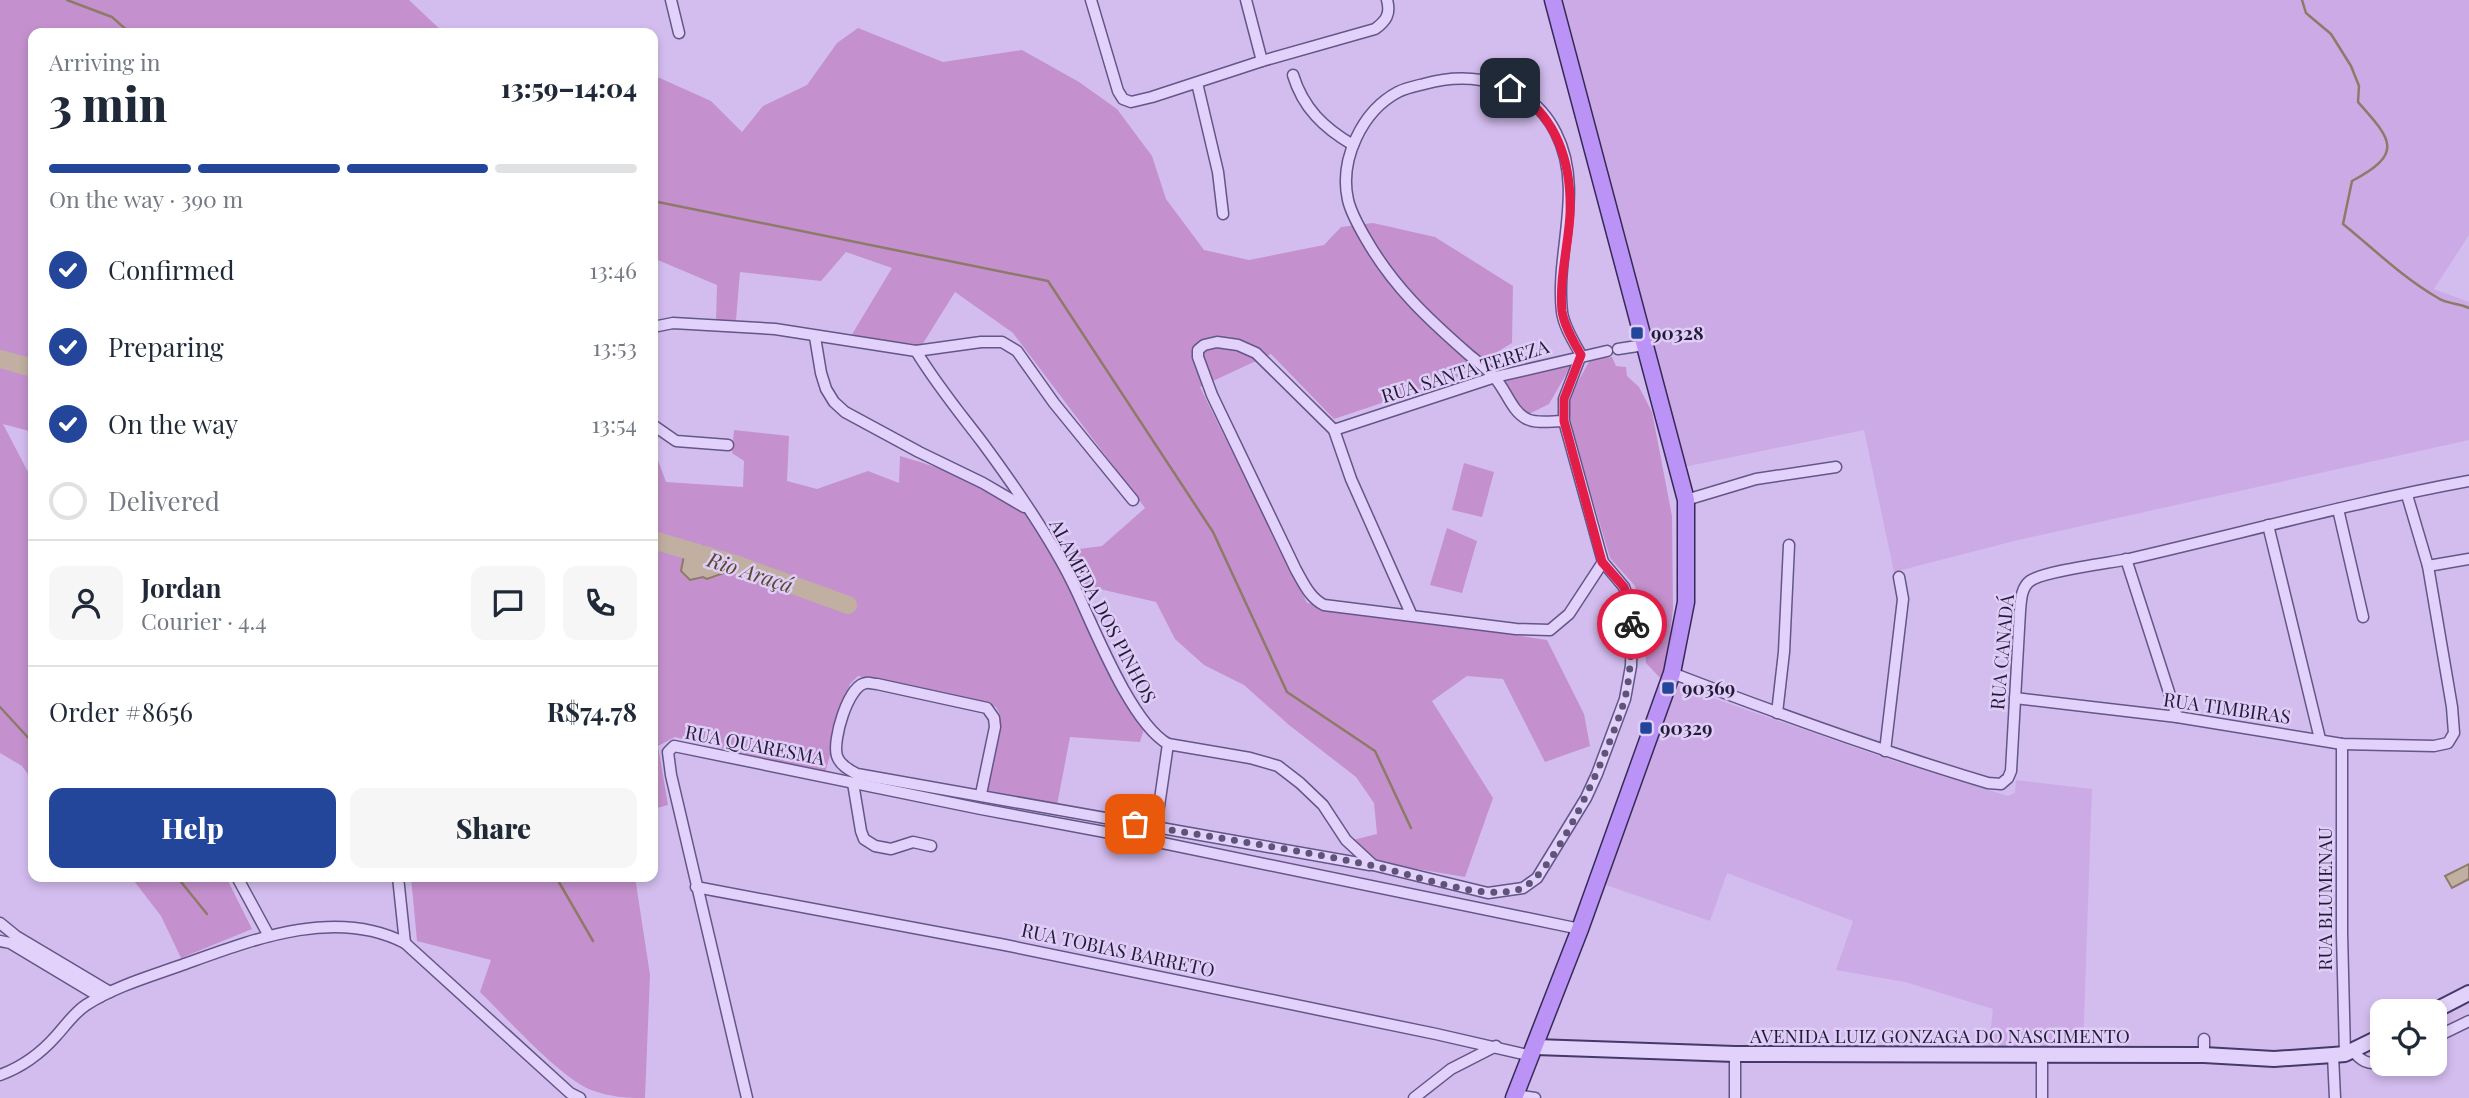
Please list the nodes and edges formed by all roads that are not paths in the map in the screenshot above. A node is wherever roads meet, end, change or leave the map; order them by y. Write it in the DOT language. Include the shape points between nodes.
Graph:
graph roads {
  1 [pos="671,0"];
  2 [pos="1091,0"];
  3 [pos="1245,0"];
  4 [pos="1387,0"];
  5 [pos="1553,0"];
  6 [pos="679,33"];
  7 [pos="1262,61"];
  8 [pos="1293,75"];
  9 [pos="1197,83"];
  10 [pos="1353,145"];
  11 [pos="1223,214"];
  12 [pos="658,326"];
  13 [pos="816,337"];
  14 [pos="1644,345"];
  15 [pos="916,351"];
  16 [pos="1581,355"];
  17 [pos="1494,377"];
  18 [pos="1564,421"];
  19 [pos="658,428"];
  20 [pos="1334,430"];
  21 [pos="728,444"];
  22 [pos="1836,467"];
  23 [pos="2469,481"];
  24 [pos="2407,495"];
  25 [pos="1133,500"];
  26 [pos="1686,500"];
  27 [pos="1027,509"];
  28 [pos="2339,509"];
  29 [pos="2268,525"];
  30 [pos="1789,545"];
  31 [pos="2126,559"];
  32 [pos="2469,559"];
  33 [pos="1602,562"];
  34 [pos="2428,566"];
  35 [pos="1899,577"];
  36 [pos="1412,616"];
  37 [pos="2363,617"];
  38 [pos="1672,673"];
  39 [pos="2015,698"];
  40 [pos="1777,713"];
  41 [pos="2177,718"];
  42 [pos="2320,739"];
  43 [pos="1168,744"];
  44 [pos="2343,744"];
  45 [pos="1885,751"];
  46 [pos="853,783"];
  47 [pos="981,794"];
  48 [pos="1156,827"];
  49 [pos="931,846"];
  50 [pos="1373,865"];
  51 [pos="240,882"];
  52 [pos="399,882"];
  53 [pos="696,887"];
  54 [pos="0,923"];
  55 [pos="1580,929"];
  56 [pos="269,936"];
  57 [pos="9,940"];
  58 [pos="405,943"];
  59 [pos="2469,993"];
  60 [pos="105,995"];
  61 [pos="2447,1004"];
  62 [pos="2469,1021"];
  63 [pos="2447,1032"];
  64 [pos="2204,1039"];
  65 [pos="2370,1041"];
  66 [pos="1496,1046"];
  67 [pos="1534,1051"];
  68 [pos="2343,1053"];
  69 [pos="1735,1054"];
  70 [pos="2042,1054"];
  71 [pos="2204,1055"];
  72 [pos="2370,1062"];
  73 [pos="0,1075"];
  74 [pos="1515,1096"];
  75 [pos="580,1098"];
  76 [pos="747,1098"];
  77 [pos="1414,1098"];
  78 [pos="1535,1098"];
  79 [pos="1735,1098"];
  80 [pos="2042,1098"];
  81 [pos="2335,1098"];
  1 -- 6 [label="street"];
  2 -- 9 [label="street" via="1123,99 1140,100"];
  3 -- 7 [label="street"];
  4 -- 7 [label="street" via="1388,16 1375,29"];
  5 -- 14 [label="main road"];
  7 -- 9 [label="street"];
  8 -- 10 [label="street" via="1316,118"];
  9 -- 11 [label="street"];
  10 -- 16 [label="street" via="1375,110 1399,91 1463,77 1493,80 1524,96 1556,133 1566,163 1570,214 1562,314"];
  10 -- 17 [label="street" via="1347,169 1348,201 1379,262 1410,302"];
  12 -- 13 [label="street" via="753,328"];
  13 -- 15 [label="street"];
  13 -- 27 [label="street" via="826,389 845,412"];
  14 -- 16 [label="street, RUA SANTA TEREZA"];
  14 -- 26 [label="main road"];
  15 -- 25 [label="street" via="993,340 1011,346"];
  15 -- 27 [label="street, ALAMEDA DOS PINHOS"];
  16 -- 17 [label="street, RUA SANTA TEREZA"];
  16 -- 18 [label="street" via="1564,399"];
  17 -- 18 [label="street" via="1524,418"];
  17 -- 20 [label="street, RUA SANTA TEREZA"];
  18 -- 33 [label="street"];
  19 -- 21 [label="street" via="676,441"];
  20 -- 36 [label="street"];
  20 -- 36 [label="street" via="1256,353 1217,342 1198,350 1212,395 1312,597 1324,605"];
  22 -- 26 [label="street" via="1756,479"];
  23 -- 24 [label="street, RUA CANADÁ"];
  24 -- 28 [label="street, RUA CANADÁ"];
  24 -- 34 [label="street"];
  26 -- 38 [label="main road" via="1686,602"];
  27 -- 43 [label="street, ALAMEDA DOS PINHOS" via="1075,586 1139,715"];
  28 -- 29 [label="street, RUA CANADÁ"];
  28 -- 37 [label="street"];
  29 -- 31 [label="street, RUA CANADÁ"];
  29 -- 42 [label="street"];
  30 -- 40 [label="street"];
  31 -- 39 [label="street, RUA CANADÁ" via="2043,575 2029,582 2022,592"];
  31 -- 41 [label="street"];
  32 -- 34 [label="street"];
  33 -- 36 [label="street" via="1569,614 1550,630"];
  33 -- 50 [label="street" via="1624,587 1629,604 1631,666 1625,699 1586,798 1537,878 1523,888 1488,893"];
  34 -- 44 [label="street, RUA TIMBIRAS" via="2454,720 2452,739 2434,746"];
  35 -- 45 [label="street" via="1903,599"];
  38 -- 40 [label="street, RUA CANADÁ"];
  38 -- 55 [label="main road"];
  39 -- 41 [label="street, RUA TIMBIRAS"];
  39 -- 45 [label="street, RUA CANADÁ" via="2011,771 2001,784"];
  40 -- 45 [label="street, RUA CANADÁ"];
  41 -- 42 [label="street, RUA TIMBIRAS"];
  42 -- 44 [label="street, RUA TIMBIRAS"];
  43 -- 48 [label="street"];
  43 -- 50 [label="street" via="1278,766 1323,805 1355,850"];
  44 -- 68 [label="street, RUA BLUMENAU"];
  46 -- 49 [label="street" via="864,839 891,849 913,842"];
  46 -- 53 [label="street, RUA QUARESMA" via="680,746 670,748 671,775"];
  46 -- 55 [label="street, RUA QUARESMA"];
  47 -- 47 [label="street" via="995,727 987,708 865,683 853,693 840,720 836,746 837,757 850,771"];
  47 -- 48 [label="street"];
  48 -- 50 [label="street"];
  51 -- 56 [label="street"];
  52 -- 58 [label="street"];
  53 -- 66 [label="street, RUA TOBIAS BARRETO" via="1019,947"];
  53 -- 76 [label="street, RUA QUARESMA"];
  54 -- 57 [label="street"];
  55 -- 67 [label="main road"];
  56 -- 58 [label="street" via="350,928 387,933"];
  56 -- 60 [label="street"];
  57 -- 60 [label="street"];
  58 -- 75 [label="street"];
  59 -- 61 [label="main road"];
  60 -- 73 [label="street" via="75,1014 37,1055"];
  62 -- 63 [label="street"];
  64 -- 71 [label="street"];
  65 -- 68 [label="main road"];
  66 -- 67 [label="street, RUA TOBIAS BARRETO"];
  66 -- 77 [label="street" via="1451,1069"];
  67 -- 69 [label="main road, AVENIDA LUIZ GONZAGA DO NASCIMENTO"];
  67 -- 74 [label="main road"];
  68 -- 71 [label="main road, AVENIDA LUIZ GONZAGA DO NASCIMENTO" via="2274,1059"];
  68 -- 72 [label="street"];
  68 -- 81 [label="street, RUA BLUMENAU"];
  69 -- 70 [label="main road, AVENIDA LUIZ GONZAGA DO NASCIMENTO"];
  69 -- 79 [label="street"];
  70 -- 71 [label="main road, AVENIDA LUIZ GONZAGA DO NASCIMENTO"];
  70 -- 80 [label="street"];
  74 -- 78 [label="street"];
}
